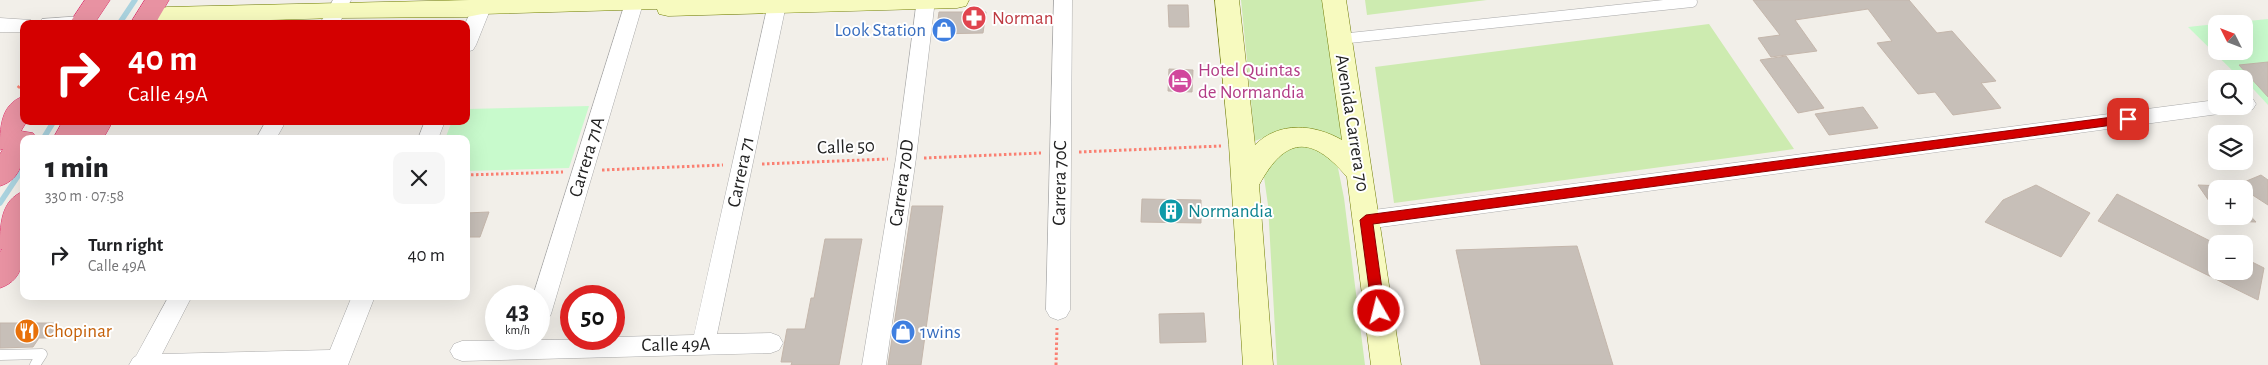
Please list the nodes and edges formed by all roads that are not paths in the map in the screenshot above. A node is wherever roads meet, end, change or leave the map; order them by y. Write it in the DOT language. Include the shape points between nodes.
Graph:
graph roads {
  1 [pos="98,0"];
  2 [pos="119,0"];
  3 [pos="688,0"];
  4 [pos="926,0"];
  5 [pos="957,0"];
  6 [pos="1064,0"];
  7 [pos="1227,0"];
  8 [pos="1334,0"];
  9 [pos="1691,0"];
  10 [pos="778,2"];
  11 [pos="634,4"];
  12 [pos="478,7"];
  13 [pos="165,10"];
  14 [pos="336,11"];
  15 [pos="90,20"];
  16 [pos="93,20"];
  17 [pos="149,20"];
  18 [pos="20,24"];
  19 [pos="0,25"];
  20 [pos="470,32"];
  21 [pos="1340,39"];
  22 [pos="2208,109"];
  23 [pos="20,118"];
  24 [pos="31,125"];
  25 [pos="13,138"];
  26 [pos="1360,174"];
  27 [pos="0,175"];
  28 [pos="1245,184"];
  29 [pos="20,208"];
  30 [pos="1366,220"];
  31 [pos="0,238"];
  32 [pos="20,245"];
  33 [pos="0,276"];
  34 [pos="548,285"];
  35 [pos="179,300"];
  36 [pos="362,300"];
  37 [pos="1058,310"];
  38 [pos="771,343"];
  39 [pos="550,344"];
  40 [pos="703,345"];
  41 [pos="485,349"];
  42 [pos="462,351"];
  43 [pos="0,355"];
  44 [pos="337,362"];
  45 [pos="35,365"];
  46 [pos="143,365"];
  47 [pos="874,365"];
  48 [pos="1258,365"];
  49 [pos="1386,365"];
  1 -- 15 [label="highway"];
  2 -- 16 [label="highway"];
  3 -- 11 [label="main road"];
  4 -- 5 [label="main road"];
  4 -- 10 [label="main road"];
  4 -- 47 [label="street, Carrera 70D"];
  6 -- 37 [label="street, Carrera 70C"];
  7 -- 28 [label="main road"];
  8 -- 21 [label="main road, Avenida Carrera 70"];
  9 -- 21 [label="lane"];
  10 -- 11 [label="main road"];
  10 -- 40 [label="street, Carrera 71"];
  11 -- 12 [label="main road"];
  11 -- 34 [label="street, Carrera 71A"];
  12 -- 14 [label="main road"];
  12 -- 20 [label="street"];
  13 -- 14 [label="main road"];
  13 -- 17 [label="highway"];
  18 -- 19 [label="street"];
  21 -- 26 [label="main road, Avenida Carrera 70"];
  22 -- 30 [label="street"];
  23 -- 25 [label="highway"];
  24 -- 25 [label="highway"];
  25 -- 27 [label="highway"];
  26 -- 28 [label="main road" via="1350,160 1327,143 1298,137 1284,140 1267,150"];
  26 -- 30 [label="main road, Avenida Carrera 70"];
  28 -- 48 [label="main road"];
  29 -- 31 [label="highway"];
  30 -- 49 [label="main road, Avenida Carrera 70"];
  32 -- 33 [label="highway"];
  35 -- 46 [label="street"];
  36 -- 44 [label="street"];
  38 -- 40 [label="street, Calle 49A"];
  39 -- 40 [label="street, Calle 49A"];
  41 -- 42 [label="street, Calle 49A"];
  43 -- 45 [label="lane" via="42,354"];
  44 -- 46 [label="street"];
}
